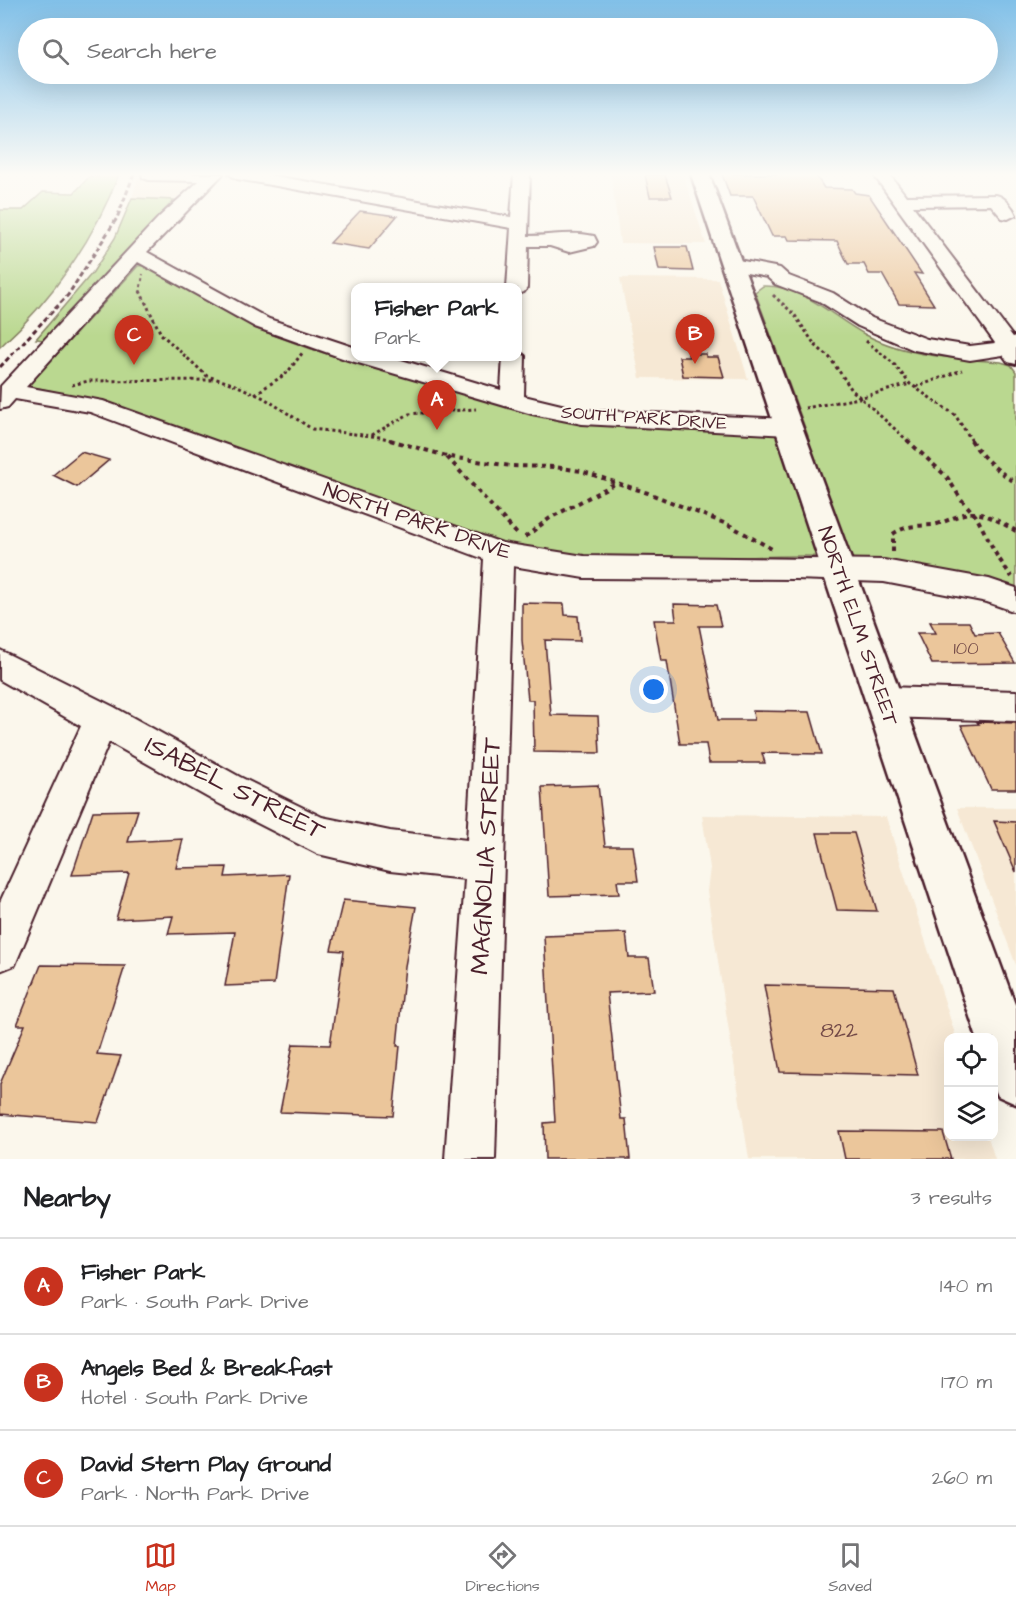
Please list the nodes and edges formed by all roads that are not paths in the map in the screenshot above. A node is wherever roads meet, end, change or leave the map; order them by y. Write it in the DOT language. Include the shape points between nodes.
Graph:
graph roads {
  1 [pos="166,228"];
  2 [pos="496,228"];
  3 [pos="520,228"];
  4 [pos="719,228"];
  5 [pos="921,228"];
  6 [pos="520,233"];
  7 [pos="550,241"];
  8 [pos="138,260"];
  9 [pos="735,272"];
  10 [pos="517,283"];
  11 [pos="1013,348"];
  12 [pos="351,353"];
  13 [pos="376,361"];
  14 [pos="514,361"];
  15 [pos="5,397"];
  16 [pos="512,400"];
  17 [pos="786,419"];
  18 [pos="512,549"];
  19 [pos="838,569"];
  20 [pos="1016,600"];
  21 [pos="0,664"];
  22 [pos="885,702"];
  23 [pos="1016,706"];
  24 [pos="102,718"];
  25 [pos="486,862"];
  26 [pos="0,950"];
  27 [pos="1016,1078"];
  28 [pos="470,1159"];
  1 -- 8 [label="street"];
  2 -- 6 [label="street"];
  3 -- 6 [label="street"];
  4 -- 9 [label="main road, NORTH ELM STREET"];
  5 -- 11 [label="street"];
  6 -- 7 [label="street"];
  6 -- 10 [label="street"];
  8 -- 12 [label="street" via="154,262 262,323"];
  8 -- 15 [label="street"];
  9 -- 11 [label="street" via="770,282 780,290 826,297 865,322 922,345 970,352"];
  9 -- 17 [label="main road, NORTH ELM STREET"];
  13 -- 16 [label="street, SOUTH PARK DRIVE"];
  14 -- 16 [label="street"];
  15 -- 18 [label="street, NORTH PARK DRIVE" via="54,399 105,409"];
  16 -- 17 [label="street, SOUTH PARK DRIVE" via="582,417"];
  17 -- 19 [label="main road, NORTH ELM STREET"];
  18 -- 19 [label="street, NORTH PARK DRIVE" via="584,567"];
  18 -- 25 [label="street, MAGNOLIA STREET"];
  19 -- 20 [label="street, NORTH PARK DRIVE" via="884,571"];
  19 -- 22 [label="main road, NORTH ELM STREET"];
  21 -- 24 [label="street, ISABEL STREET"];
  22 -- 23 [label="street"];
  22 -- 27 [label="main road, NORTH ELM STREET"];
  24 -- 25 [label="street, ISABEL STREET" via="318,835 390,850"];
  24 -- 26 [label="street"];
  25 -- 28 [label="street, MAGNOLIA STREET"];
}
